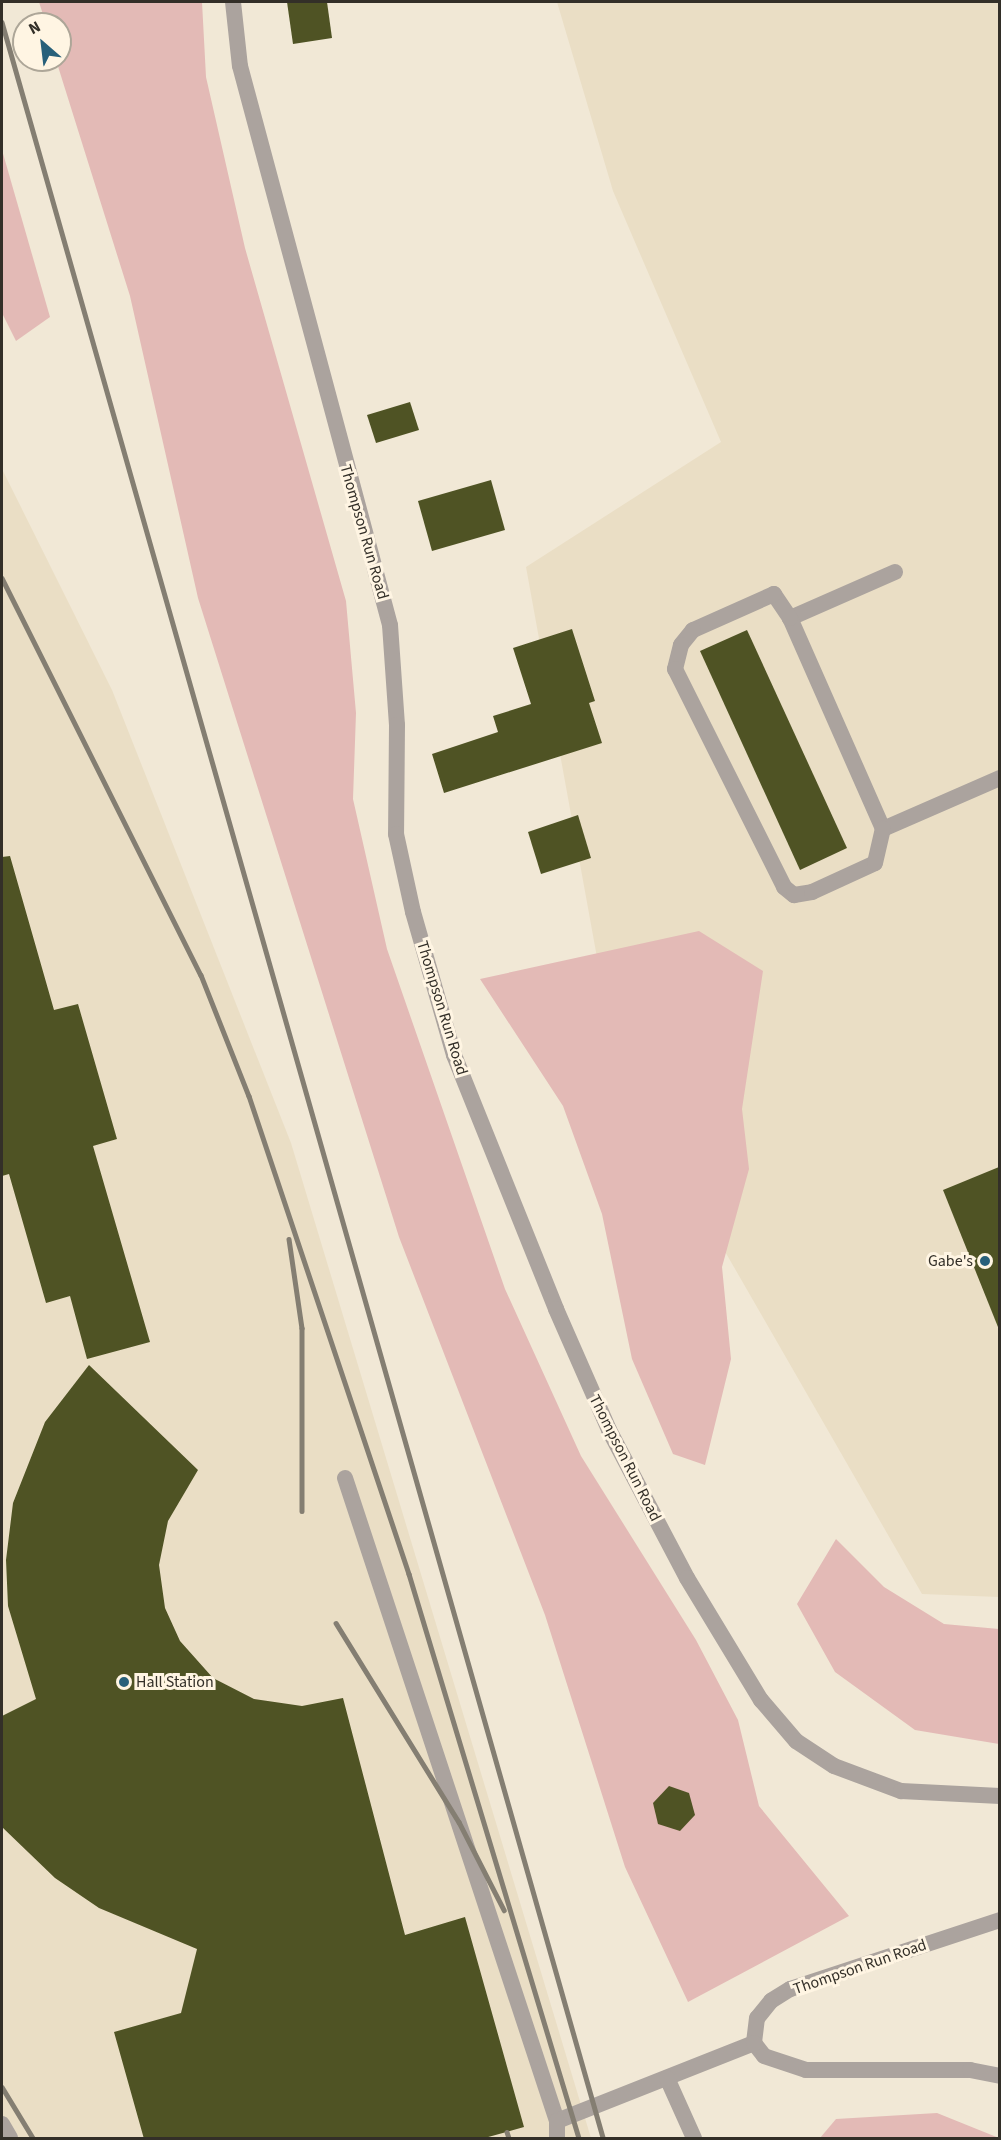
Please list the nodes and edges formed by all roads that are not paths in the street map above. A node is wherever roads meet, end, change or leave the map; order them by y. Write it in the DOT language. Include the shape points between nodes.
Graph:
graph roads {
  1 [pos="233,2"];
  2 [pos="895,572"];
  3 [pos="790,618"];
  4 [pos="999,778"];
  5 [pos="883,829"];
  6 [pos="345,1478"];
  7 [pos="999,1796"];
  8 [pos="999,1920"];
  9 [pos="754,2043"];
  10 [pos="999,2076"];
  11 [pos="667,2078"];
  12 [pos="558,2121"];
  13 [pos="2,2124"];
  14 [pos="10,2139"];
  15 [pos="558,2139"];
  16 [pos="694,2139"];
  1 -- 7 [label="street, Thompson Run Road" via="240,66 390,625 397,725 396,834 413,912 454,1055 556,1309 609,1430 687,1578 761,1700 796,1741 834,1766 901,1791"];
  2 -- 3 [label="street"];
  3 -- 5 [label="street"];
  3 -- 5 [label="street" via="774,594 693,630 681,645 675,669 784,886 794,894 812,892 875,863"];
  4 -- 5 [label="street"];
  6 -- 12 [label="street"];
  8 -- 9 [label="street, Thompson Run Road" via="790,1989 771,2001 758,2018"];
  9 -- 10 [label="street" via="764,2056 806,2070 970,2070"];
  9 -- 11 [label="street"];
  11 -- 12 [label="street"];
  11 -- 16 [label="street"];
  12 -- 15 [label="street"];
  13 -- 14 [label="street"];
}
